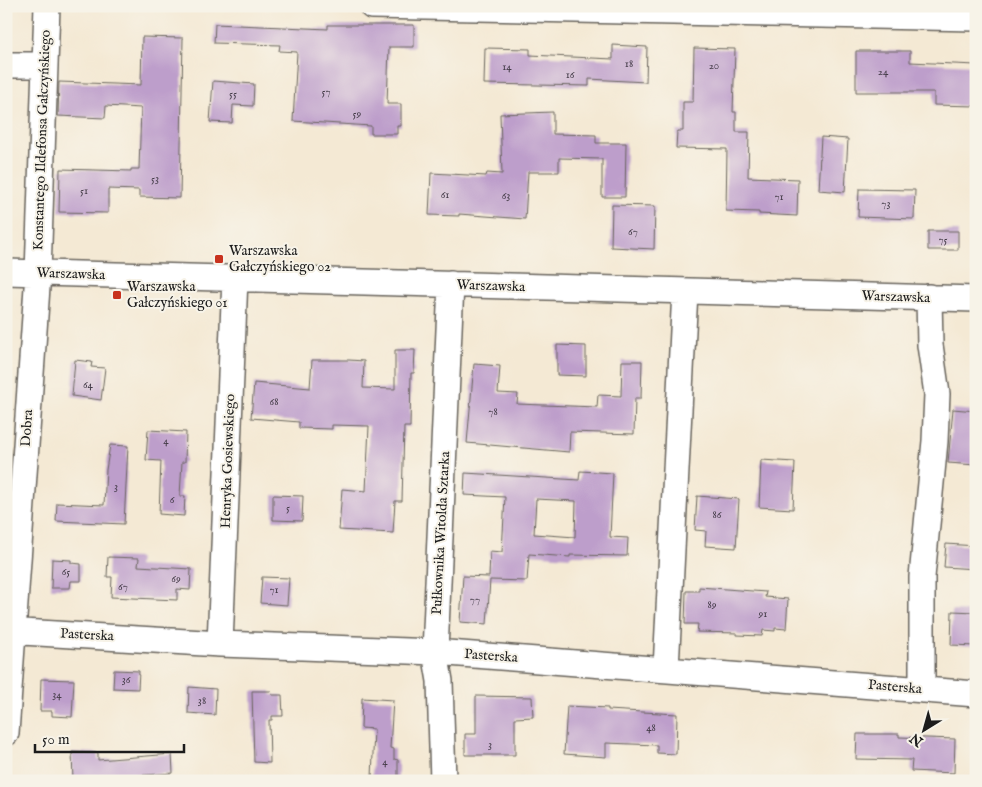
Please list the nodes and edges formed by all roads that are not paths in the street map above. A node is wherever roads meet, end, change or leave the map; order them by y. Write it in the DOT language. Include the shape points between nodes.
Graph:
graph roads {
  1 [pos="47,6"];
  2 [pos="372,6"];
  3 [pos="516,8"];
  4 [pos="976,18"];
  5 [pos="6,64"];
  6 [pos="44,65"];
  7 [pos="6,272"];
  8 [pos="38,273"];
  9 [pos="235,278"];
  10 [pos="451,284"];
  11 [pos="685,291"];
  12 [pos="929,298"];
  13 [pos="976,299"];
  14 [pos="9,631"];
  15 [pos="220,644"];
  16 [pos="435,652"];
  17 [pos="666,669"];
  18 [pos="922,690"];
  19 [pos="976,694"];
  20 [pos="6,733"];
  21 [pos="444,781"];
  1 -- 6 [label="street, Konstantego Ildefonsa Gałczyńskiego"];
  2 -- 3 [label="street"];
  3 -- 4 [label="street"];
  5 -- 6 [label="street"];
  6 -- 8 [label="street, Konstantego Ildefonsa Gałczyńskiego"];
  7 -- 8 [label="street, Warszawska"];
  8 -- 9 [label="street, Warszawska"];
  8 -- 14 [label="street, Dobra"];
  9 -- 10 [label="street, Warszawska"];
  9 -- 15 [label="street, Henryka Gosiewskiego"];
  10 -- 11 [label="street, Warszawska"];
  10 -- 16 [label="street, Pułkownika Witolda Sztarka"];
  11 -- 12 [label="street, Warszawska"];
  11 -- 17 [label="street"];
  12 -- 13 [label="street, Warszawska"];
  12 -- 18 [label="street" via="930,345 937,394 922,577"];
  14 -- 15 [label="street, Pasterska"];
  14 -- 20 [label="street, Dobra"];
  15 -- 16 [label="street, Pasterska"];
  16 -- 17 [label="street, Pasterska"];
  16 -- 21 [label="street, Pułkownika Witolda Sztarka" via="440,682"];
  17 -- 18 [label="street, Pasterska"];
  18 -- 19 [label="street, Pasterska"];
}
